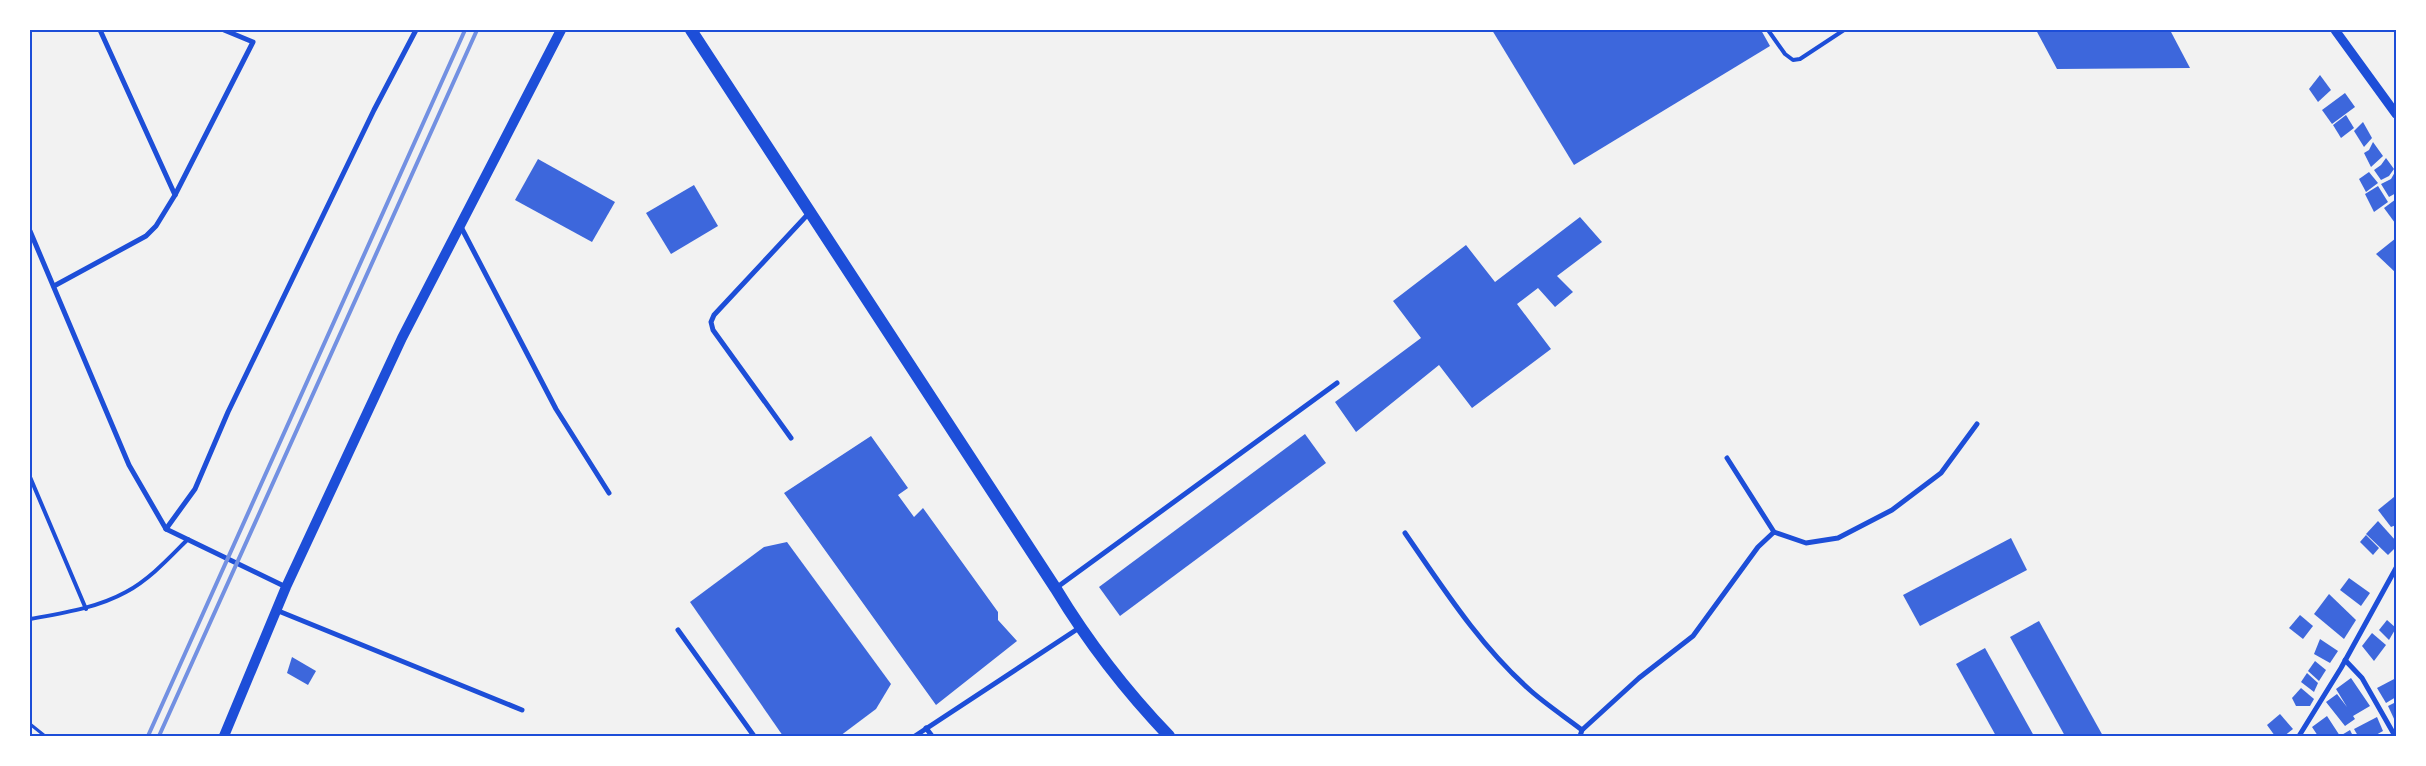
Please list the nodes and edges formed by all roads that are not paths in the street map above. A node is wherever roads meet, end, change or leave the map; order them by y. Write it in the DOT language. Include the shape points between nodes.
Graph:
graph roads {
  1 [pos="100,30"];
  2 [pos="224,30"];
  3 [pos="416,30"];
  4 [pos="561,30"];
  5 [pos="691,30"];
  6 [pos="1768,30"];
  7 [pos="1844,30"];
  8 [pos="2336,30"];
  9 [pos="2396,114"];
  10 [pos="175,196"];
  11 [pos="810,212"];
  12 [pos="460,225"];
  13 [pos="30,231"];
  14 [pos="54,286"];
  15 [pos="1337,383"];
  16 [pos="1977,424"];
  17 [pos="792,438"];
  18 [pos="1727,458"];
  19 [pos="30,477"];
  20 [pos="610,493"];
  21 [pos="166,528"];
  22 [pos="1774,532"];
  23 [pos="1405,533"];
  24 [pos="188,539"];
  25 [pos="2396,568"];
  26 [pos="286,587"];
  27 [pos="1056,589"];
  28 [pos="86,609"];
  29 [pos="276,610"];
  30 [pos="30,613"];
  31 [pos="36,618"];
  32 [pos="30,619"];
  33 [pos="1079,628"];
  34 [pos="678,630"];
  35 [pos="2345,660"];
  36 [pos="522,710"];
  37 [pos="926,728"];
  38 [pos="1582,730"];
  39 [pos="224,736"];
  40 [pos="754,736"];
  41 [pos="915,736"];
  42 [pos="932,736"];
  43 [pos="1169,736"];
  44 [pos="1580,736"];
  45 [pos="2299,736"];
  46 [pos="2395,736"];
  1 -- 10 [label="street"];
  2 -- 10 [label="street" via="253,42"];
  3 -- 21 [label="street" via="228,412 195,489"];
  4 -- 12 [label="main road"];
  5 -- 11 [label="main road"];
  6 -- 7 [label="lane" via="1793,60 1800,59"];
  8 -- 9 [label="street"];
  10 -- 14 [label="street" via="146,236"];
  11 -- 17 [label="street" via="711,322 713,330"];
  11 -- 27 [label="main road"];
  12 -- 20 [label="street" via="556,409"];
  12 -- 26 [label="main road" via="402,338"];
  13 -- 14 [label="street"];
  14 -- 21 [label="street" via="129,465"];
  15 -- 27 [label="street"];
  16 -- 22 [label="street" via="1942,473 1892,510 1838,538 1806,543"];
  18 -- 22 [label="street"];
  19 -- 28 [label="lane"];
  21 -- 24 [label="street"];
  22 -- 38 [label="street" via="1758,547 1693,636 1639,678"];
  23 -- 38 [label="street" via="1464,618 1502,661 1531,691"];
  24 -- 26 [label="street"];
  24 -- 28 [label="lane" via="158,569 127,592"];
  25 -- 35 [label="street"];
  26 -- 29 [label="main road"];
  27 -- 33 [label="main road"];
  28 -- 31 [label="lane"];
  29 -- 36 [label="street"];
  29 -- 39 [label="main road"];
  30 -- 31 [label="lane"];
  31 -- 32 [label="lane"];
  33 -- 37 [label="street"];
  33 -- 43 [label="main road" via="1136,702"];
  34 -- 40 [label="street"];
  35 -- 45 [label="street"];
  35 -- 46 [label="street" via="2362,678"];
  37 -- 41 [label="street"];
  37 -- 42 [label="street"];
  38 -- 44 [label="street"];
}
